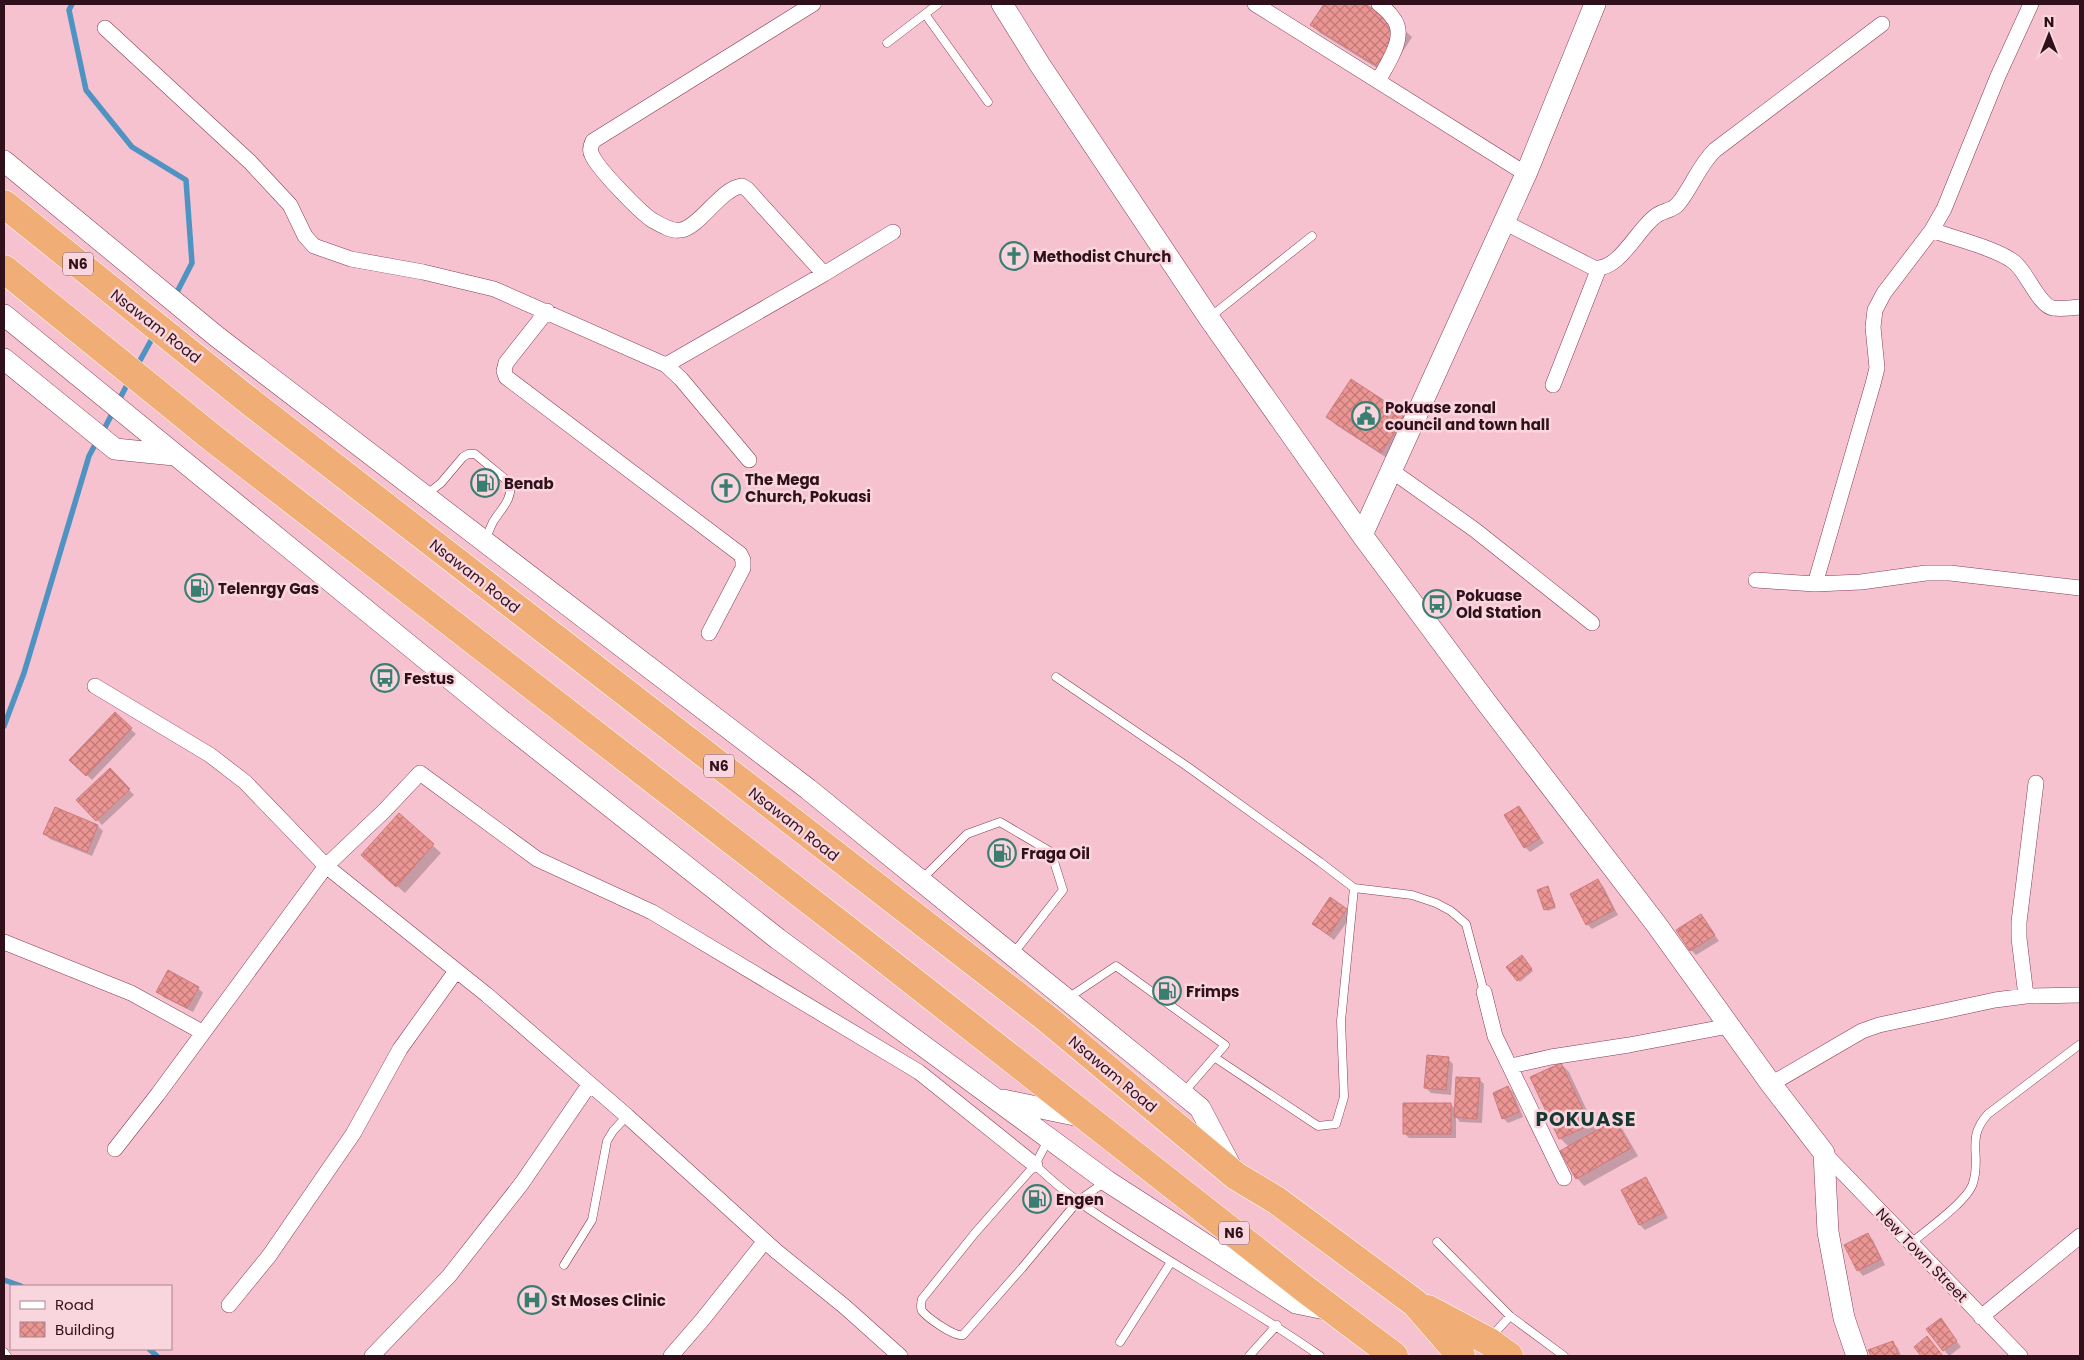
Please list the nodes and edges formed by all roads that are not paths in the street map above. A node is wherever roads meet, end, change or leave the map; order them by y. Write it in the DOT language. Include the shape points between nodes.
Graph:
graph roads {
  1 [pos="814,4"];
  2 [pos="938,4"];
  3 [pos="1002,4"];
  4 [pos="1255,4"];
  5 [pos="1379,4"];
  6 [pos="1595,4"];
  7 [pos="2031,4"];
  8 [pos="925,14"];
  9 [pos="1882,24"];
  10 [pos="105,28"];
  11 [pos="887,43"];
  12 [pos="1378,81"];
  13 [pos="988,102"];
  14 [pos="4,161"];
  15 [pos="1526,174"];
  16 [pos="4,204"];
  17 [pos="1504,222"];
  18 [pos="1932,230"];
  19 [pos="893,232"];
  20 [pos="1312,236"];
  21 [pos="1600,268"];
  22 [pos="4,269"];
  23 [pos="824,274"];
  24 [pos="2080,307"];
  25 [pos="547,311"];
  26 [pos="4,315"];
  27 [pos="1209,318"];
  28 [pos="4,359"];
  29 [pos="666,365"];
  30 [pos="1552,385"];
  31 [pos="174,455"];
  32 [pos="749,460"];
  33 [pos="1392,472"];
  34 [pos="425,496"];
  35 [pos="1362,535"];
  36 [pos="485,542"];
  37 [pos="1756,580"];
  38 [pos="1815,584"];
  39 [pos="2080,588"];
  40 [pos="1592,623"];
  41 [pos="709,633"];
  42 [pos="1056,677"];
  43 [pos="95,686"];
  44 [pos="2036,783"];
  45 [pos="326,866"];
  46 [pos="921,881"];
  47 [pos="1354,888"];
  48 [pos="4,942"];
  49 [pos="1012,955"];
  50 [pos="456,971"];
  51 [pos="1484,992"];
  52 [pos="2026,996"];
  53 [pos="2080,996"];
  54 [pos="1066,999"];
  55 [pos="1730,1026"];
  56 [pos="202,1032"];
  57 [pos="2080,1045"];
  58 [pos="1214,1057"];
  59 [pos="1511,1066"];
  60 [pos="1771,1084"];
  61 [pos="589,1085"];
  62 [pos="1183,1094"];
  63 [pos="996,1099"];
  64 [pos="627,1116"];
  65 [pos="1086,1118"];
  66 [pos="1049,1138"];
  67 [pos="115,1149"];
  68 [pos="1824,1153"];
  69 [pos="1035,1165"];
  70 [pos="1236,1176"];
  71 [pos="1564,1178"];
  72 [pos="1107,1181"];
  73 [pos="1078,1201"];
  74 [pos="2080,1236"];
  75 [pos="765,1241"];
  76 [pos="1437,1242"];
  77 [pos="1910,1244"];
  78 [pos="1171,1262"];
  79 [pos="564,1265"];
  80 [pos="1415,1303"];
  81 [pos="229,1305"];
  82 [pos="1332,1310"];
  83 [pos="1510,1316"];
  84 [pos="1981,1317"];
  85 [pos="1277,1325"];
  86 [pos="1120,1342"];
  87 [pos="1499,1348"];
  88 [pos="4,1352"];
  89 [pos="895,1355"];
  90 [pos="7,1356"];
  91 [pos="372,1356"];
  92 [pos="671,1356"];
  93 [pos="1249,1356"];
  94 [pos="1320,1356"];
  95 [pos="1392,1356"];
  96 [pos="1461,1356"];
  97 [pos="1564,1356"];
  98 [pos="1857,1356"];
  99 [pos="2020,1356"];
  1 -- 23 [label="street" via="593,141 590,150 611,181 651,219 676,230 688,227 737,187 747,189"];
  2 -- 8 [label="lane"];
  3 -- 27 [label="main road"];
  4 -- 12 [label="street"];
  5 -- 12 [label="street" via="1394,18 1398,30 1393,53"];
  6 -- 15 [label="main road"];
  7 -- 18 [label="street" via="1944,209"];
  8 -- 11 [label="lane"];
  8 -- 13 [label="lane"];
  9 -- 21 [label="street" via="1715,150 1676,206 1657,215 1611,264"];
  10 -- 25 [label="street" via="250,162 290,205 305,236 314,246 352,259 494,289"];
  12 -- 15 [label="street"];
  14 -- 34 [label="main road" via="172,301"];
  15 -- 17 [label="main road"];
  16 -- 70 [label="highway, Nsawam Road / N6" via="198,360 1045,1017"];
  17 -- 21 [label="street" via="1594,268"];
  17 -- 33 [label="main road"];
  18 -- 24 [label="street" via="2014,262 2043,302 2052,308"];
  18 -- 38 [label="street" via="1884,293 1875,310 1873,327 1877,368"];
  19 -- 23 [label="street"];
  20 -- 27 [label="lane"];
  21 -- 30 [label="street"];
  22 -- 65 [label="highway, N6" via="165,399"];
  23 -- 29 [label="street"];
  25 -- 29 [label="street"];
  25 -- 41 [label="street" via="506,363 506,377 740,554 743,568"];
  26 -- 31 [label="main road"];
  27 -- 35 [label="main road"];
  28 -- 31 [label="main road" via="115,448"];
  29 -- 32 [label="street"];
  31 -- 63 [label="main road" via="778,939"];
  33 -- 35 [label="main road"];
  33 -- 40 [label="street" via="1475,530"];
  34 -- 36 [label="main road"];
  34 -- 36 [label="lane" via="441,484 463,457 475,454 510,483 511,490"];
  35 -- 55 [label="main road"];
  36 -- 46 [label="main road" via="808,789"];
  37 -- 38 [label="street"];
  38 -- 39 [label="street" via="1950,573"];
  42 -- 47 [label="lane"];
  43 -- 45 [label="street" via="210,754 245,782"];
  44 -- 52 [label="street" via="2019,922"];
  45 -- 50 [label="street"];
  45 -- 56 [label="street"];
  45 -- 69 [label="street" via="420,773 537,859 652,912 919,1072"];
  46 -- 49 [label="main road"];
  46 -- 49 [label="lane" via="967,834 1000,822 1051,852 1063,890"];
  47 -- 51 [label="lane" via="1412,895 1451,911 1466,924"];
  47 -- 58 [label="lane" via="1340,1021 1344,1097 1336,1124 1318,1126"];
  48 -- 56 [label="street" via="131,993"];
  49 -- 54 [label="main road"];
  50 -- 61 [label="street"];
  50 -- 81 [label="street" via="400,1049 353,1134 269,1256"];
  51 -- 59 [label="street" via="1496,1036"];
  52 -- 53 [label="street"];
  52 -- 60 [label="street" via="1878,1025"];
  54 -- 58 [label="lane" via="1116,966 1225,1045"];
  54 -- 62 [label="main road"];
  55 -- 59 [label="street"];
  55 -- 60 [label="main road"];
  56 -- 67 [label="street"];
  57 -- 77 [label="lane" via="1979,1124 1975,1136 1977,1165 1967,1195"];
  58 -- 62 [label="lane"];
  59 -- 71 [label="street"];
  60 -- 68 [label="main road"];
  61 -- 64 [label="street"];
  61 -- 91 [label="street" via="522,1183 449,1276"];
  62 -- 70 [label="main road" via="1200,1108"];
  63 -- 65 [label="main road"];
  63 -- 66 [label="main road"];
  64 -- 75 [label="street"];
  64 -- 79 [label="lane" via="607,1141 592,1220"];
  65 -- 82 [label="highway, N6"];
  66 -- 69 [label="lane"];
  66 -- 72 [label="main road"];
  68 -- 77 [label="street, New Town Street"];
  68 -- 98 [label="main road" via="1828,1232 1844,1318"];
  69 -- 73 [label="lane"];
  69 -- 73 [label="lane" via="922,1299 923,1312 953,1334 963,1335"];
  70 -- 80 [label="highway, Nsawam Road / N6" via="1276,1200"];
  72 -- 73 [label="lane"];
  72 -- 82 [label="main road" via="1296,1303"];
  73 -- 78 [label="lane"];
  74 -- 84 [label="street"];
  75 -- 89 [label="street" via="844,1306"];
  75 -- 92 [label="street"];
  76 -- 83 [label="lane"];
  77 -- 84 [label="street, New Town Street"];
  78 -- 85 [label="lane"];
  78 -- 86 [label="lane"];
  80 -- 87 [label="highway"];
  80 -- 96 [label="highway, Nsawam Road / N6"];
  82 -- 95 [label="highway, N6"];
  83 -- 87 [label="lane"];
  83 -- 97 [label="lane"];
  84 -- 99 [label="street, New Town Street"];
  85 -- 93 [label="lane"];
  85 -- 94 [label="lane"];
  88 -- 90 [label="lane"];
}
